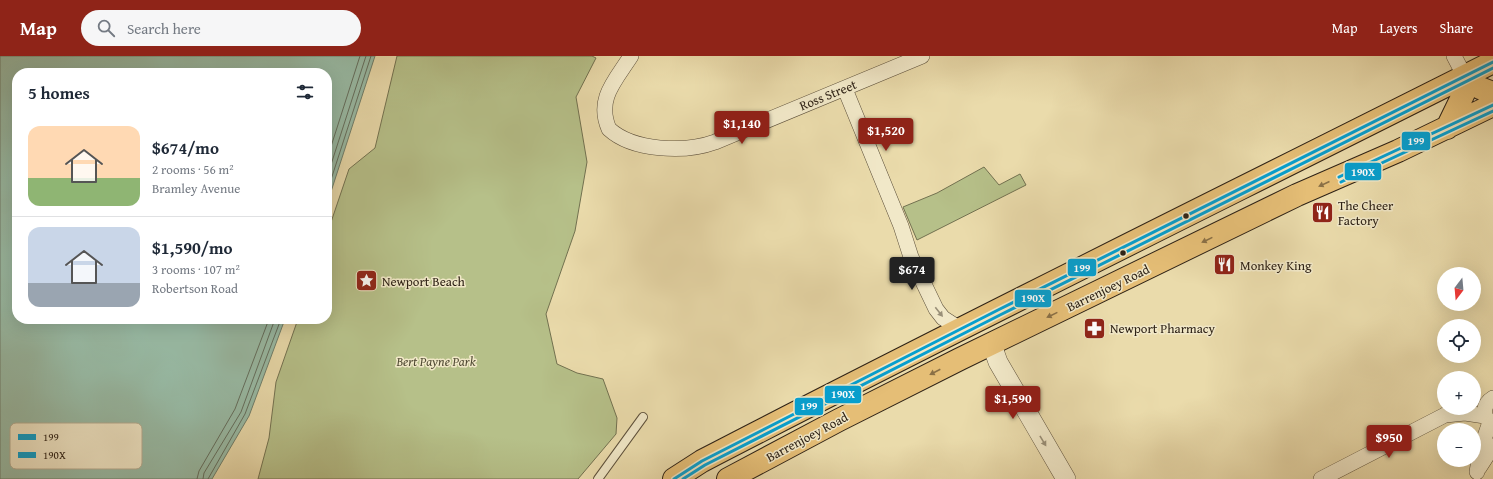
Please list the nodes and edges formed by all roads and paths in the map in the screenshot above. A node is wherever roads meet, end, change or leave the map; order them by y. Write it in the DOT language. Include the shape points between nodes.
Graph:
graph roads {
  1 [pos="631,56"];
  2 [pos="922,56"];
  3 [pos="1454,56"];
  4 [pos="1493,62"];
  5 [pos="1465,77"];
  6 [pos="845,89"];
  7 [pos="1493,93"];
  8 [pos="1493,105"];
  9 [pos="1447,128"];
  10 [pos="960,329"];
  11 [pos="992,345"];
  12 [pos="1481,398"];
  13 [pos="1492,399"];
  14 [pos="1444,415"];
  15 [pos="1472,415"];
  16 [pos="643,417"];
  17 [pos="1489,420"];
  18 [pos="1493,446"];
  19 [pos="1475,475"];
  20 [pos="598,479"];
  21 [pos="674,479"];
  22 [pos="728,479"];
  23 [pos="1066,479"];
  24 [pos="1321,479"];
  1 -- 6 [label="street, Ross Street" via="607,95 603,110 609,129 638,144 700,148"];
  2 -- 6 [label="street, Ross Street"];
  3 -- 5 [label="street"];
  4 -- 5 [label="main road, Barrenjoey Road"];
  5 -- 7 [label="main road" via="1480,88"];
  5 -- 9 [label="main road" via="1462,100"];
  5 -- 10 [label="main road, Barrenjoey Road"];
  6 -- 10 [label="street, one-way" via="901,226 911,257 936,309 943,318"];
  8 -- 9 [label="main road, Barrenjoey Road"];
  9 -- 11 [label="main road, Barrenjoey Road, one-way" via="1297,195"];
  10 -- 21 [label="main road, Barrenjoey Road" via="702,461"];
  11 -- 22 [label="main road, Barrenjoey Road, one-way"];
  11 -- 23 [label="street, one-way" via="998,362"];
  12 -- 13 [label="street"];
  13 -- 17 [label="street" via="1485,406"];
  14 -- 24 [label="street"];
  15 -- 17 [label="street"];
  16 -- 20 [label="lane"];
  17 -- 19 [label="street"];
  18 -- 19 [label="street"];
}
